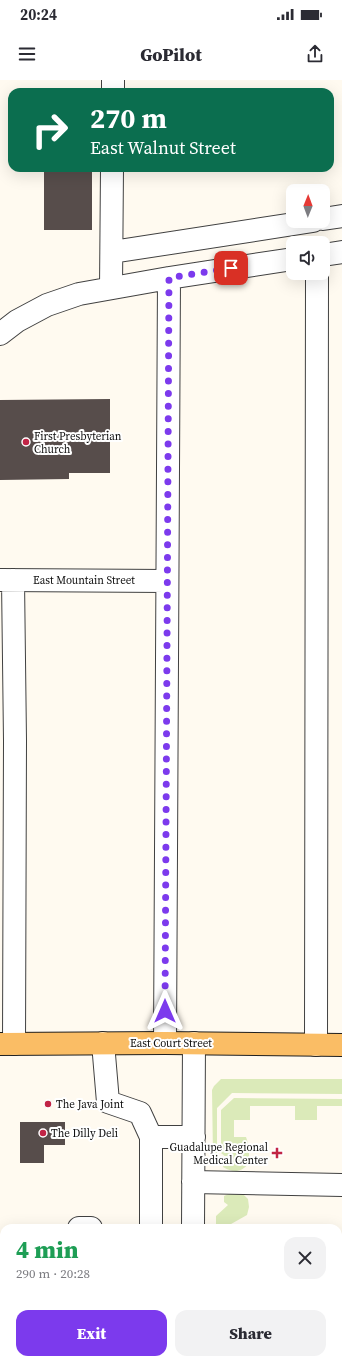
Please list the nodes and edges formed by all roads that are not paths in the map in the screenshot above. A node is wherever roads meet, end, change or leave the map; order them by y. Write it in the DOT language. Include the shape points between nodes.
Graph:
graph roads {
  1 [pos="112,172"];
  2 [pos="342,216"];
  3 [pos="330,218"];
  4 [pos="286,225"];
  5 [pos="112,252"];
  6 [pos="342,252"];
  7 [pos="330,254"];
  8 [pos="286,260"];
  9 [pos="169,278"];
  10 [pos="317,280"];
  11 [pos="111,288"];
  12 [pos="9,317"];
  13 [pos="0,334"];
  14 [pos="6,580"];
  15 [pos="167,581"];
  16 [pos="103,1043"];
  17 [pos="165,1043"];
  18 [pos="194,1043"];
  19 [pos="7,1044"];
  20 [pos="316,1045"];
  21 [pos="342,1045"];
  22 [pos="151,1137"];
  23 [pos="194,1137"];
  24 [pos="193,1182"];
  25 [pos="342,1185"];
  26 [pos="151,1224"];
  27 [pos="193,1224"];
  1 -- 5 [label="street"];
  2 -- 3 [label="street"];
  4 -- 5 [label="street"];
  5 -- 11 [label="street"];
  6 -- 7 [label="street"];
  8 -- 9 [label="street"];
  9 -- 11 [label="street"];
  9 -- 15 [label="street"];
  10 -- 20 [label="street"];
  11 -- 12 [label="street" via="79,294"];
  12 -- 13 [label="street"];
  14 -- 15 [label="street, East Mountain Street"];
  14 -- 19 [label="street" via="15,741"];
  15 -- 17 [label="street"];
  16 -- 17 [label="main road, East Court Street"];
  16 -- 19 [label="main road, East Court Street"];
  16 -- 22 [label="street" via="108,1102 140,1113"];
  17 -- 18 [label="main road, East Court Street"];
  18 -- 20 [label="main road, East Court Street"];
  18 -- 23 [label="street"];
  20 -- 21 [label="main road, East Court Street"];
  22 -- 23 [label="street"];
  22 -- 26 [label="street"];
  23 -- 24 [label="street"];
  24 -- 25 [label="street"];
  24 -- 27 [label="street"];
}
